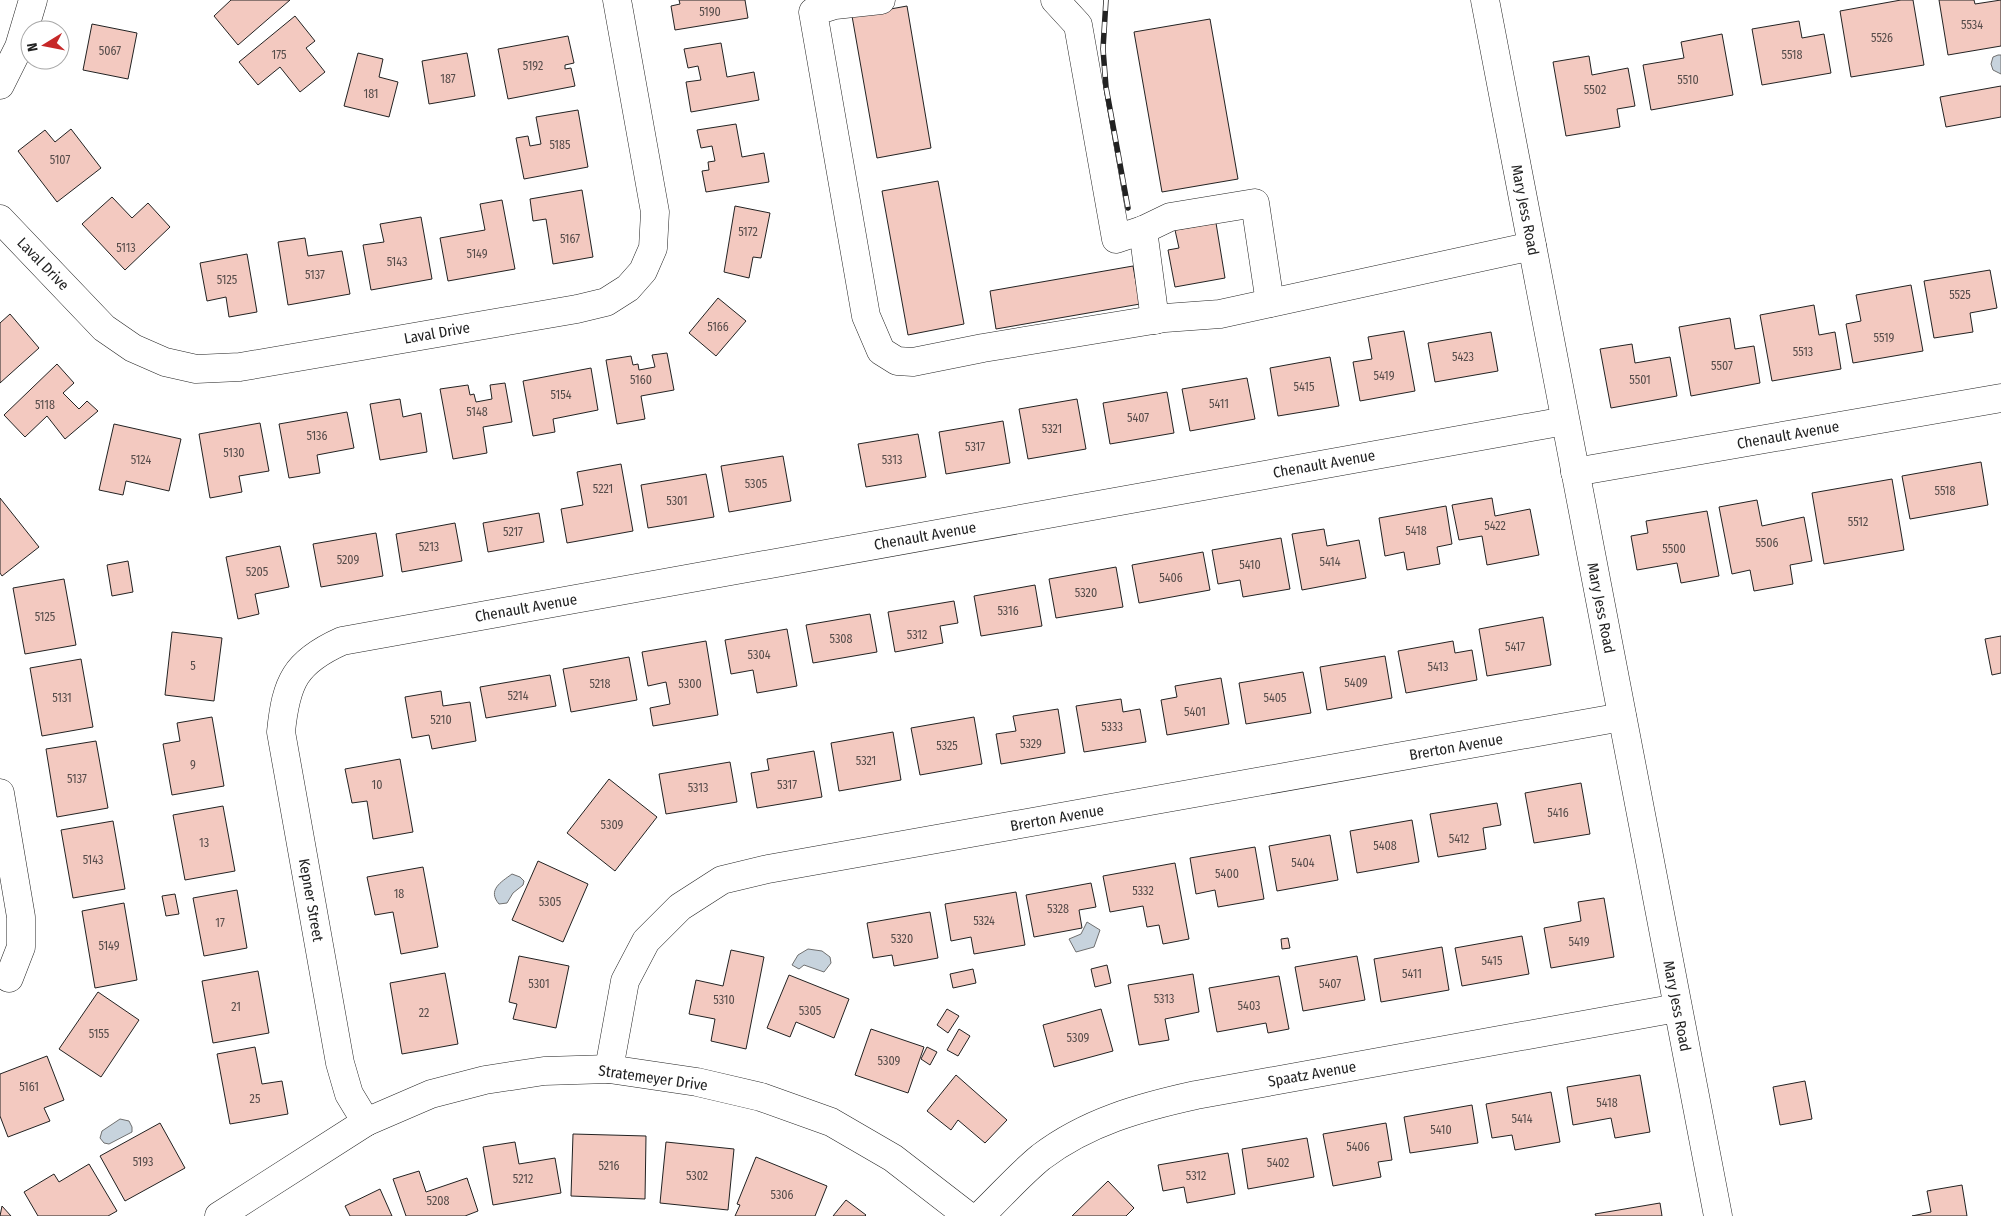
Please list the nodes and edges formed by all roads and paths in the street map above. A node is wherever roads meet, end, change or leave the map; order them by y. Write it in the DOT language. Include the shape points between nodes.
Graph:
graph roads {
  1 [pos="33,0"];
  2 [pos="617,0"];
  3 [pos="881,0"];
  4 [pos="1055,0"];
  5 [pos="1492,1"];
  6 [pos="0,85"];
  7 [pos="0,219"];
  8 [pos="1143,230"];
  9 [pos="1532,246"];
  10 [pos="1270,303"];
  11 [pos="1156,320"];
  12 [pos="2001,398"];
  13 [pos="1564,421"];
  14 [pos="1575,472"];
  15 [pos="295,674"];
  16 [pos="1622,717"];
  17 [pos="0,793"];
  18 [pos="9,978"];
  19 [pos="1677,1008"];
  20 [pos="609,1069"];
  21 [pos="366,1122"];
  22 [pos="219,1216"];
  23 [pos="968,1216"];
  24 [pos="980,1216"];
  25 [pos="1718,1216"];
  1 -- 6 [label="street" via="19,47"];
  2 -- 7 [label="street, Laval Drive" via="655,212 653,248 643,271 628,288 606,302 240,367 196,369 165,362 133,348 104,328"];
  3 -- 11 [label="street" via="835,5 813,12 866,316 881,351 897,361 913,362"];
  4 -- 8 [label="street" via="1078,25 1116,239"];
  5 -- 9 [label="street, Mary Jess Road"];
  8 -- 10 [label="street" via="1170,217 1255,203"];
  8 -- 11 [label="street"];
  9 -- 10 [label="street"];
  9 -- 13 [label="street, Mary Jess Road"];
  10 -- 11 [label="street" via="1220,314"];
  12 -- 14 [label="street, Chenault Avenue"];
  13 -- 14 [label="street, Mary Jess Road"];
  13 -- 15 [label="street, Chenault Avenue" via="342,641 320,652"];
  14 -- 16 [label="street, Mary Jess Road"];
  15 -- 21 [label="street, Kepner Street" via="284,704 281,732 340,1063 349,1094"];
  16 -- 19 [label="street, Mary Jess Road"];
  16 -- 20 [label="street, Brerton Avenue" via="768,869 722,880 680,907 646,941 625,981"];
  17 -- 18 [label="street" via="22,917 21,947"];
  19 -- 24 [label="street, Spaatz Avenue" via="1196,1094 1145,1106 1092,1125 1041,1158"];
  19 -- 25 [label="street, Mary Jess Road"];
  20 -- 21 [label="street, Stratemeyer Drive" via="544,1071 485,1080 431,1094"];
  20 -- 23 [label="street, Stratemeyer Drive" via="697,1082 761,1097 831,1122 893,1158"];
  21 -- 22 [label="street, Stratemeyer Drive"];
}
